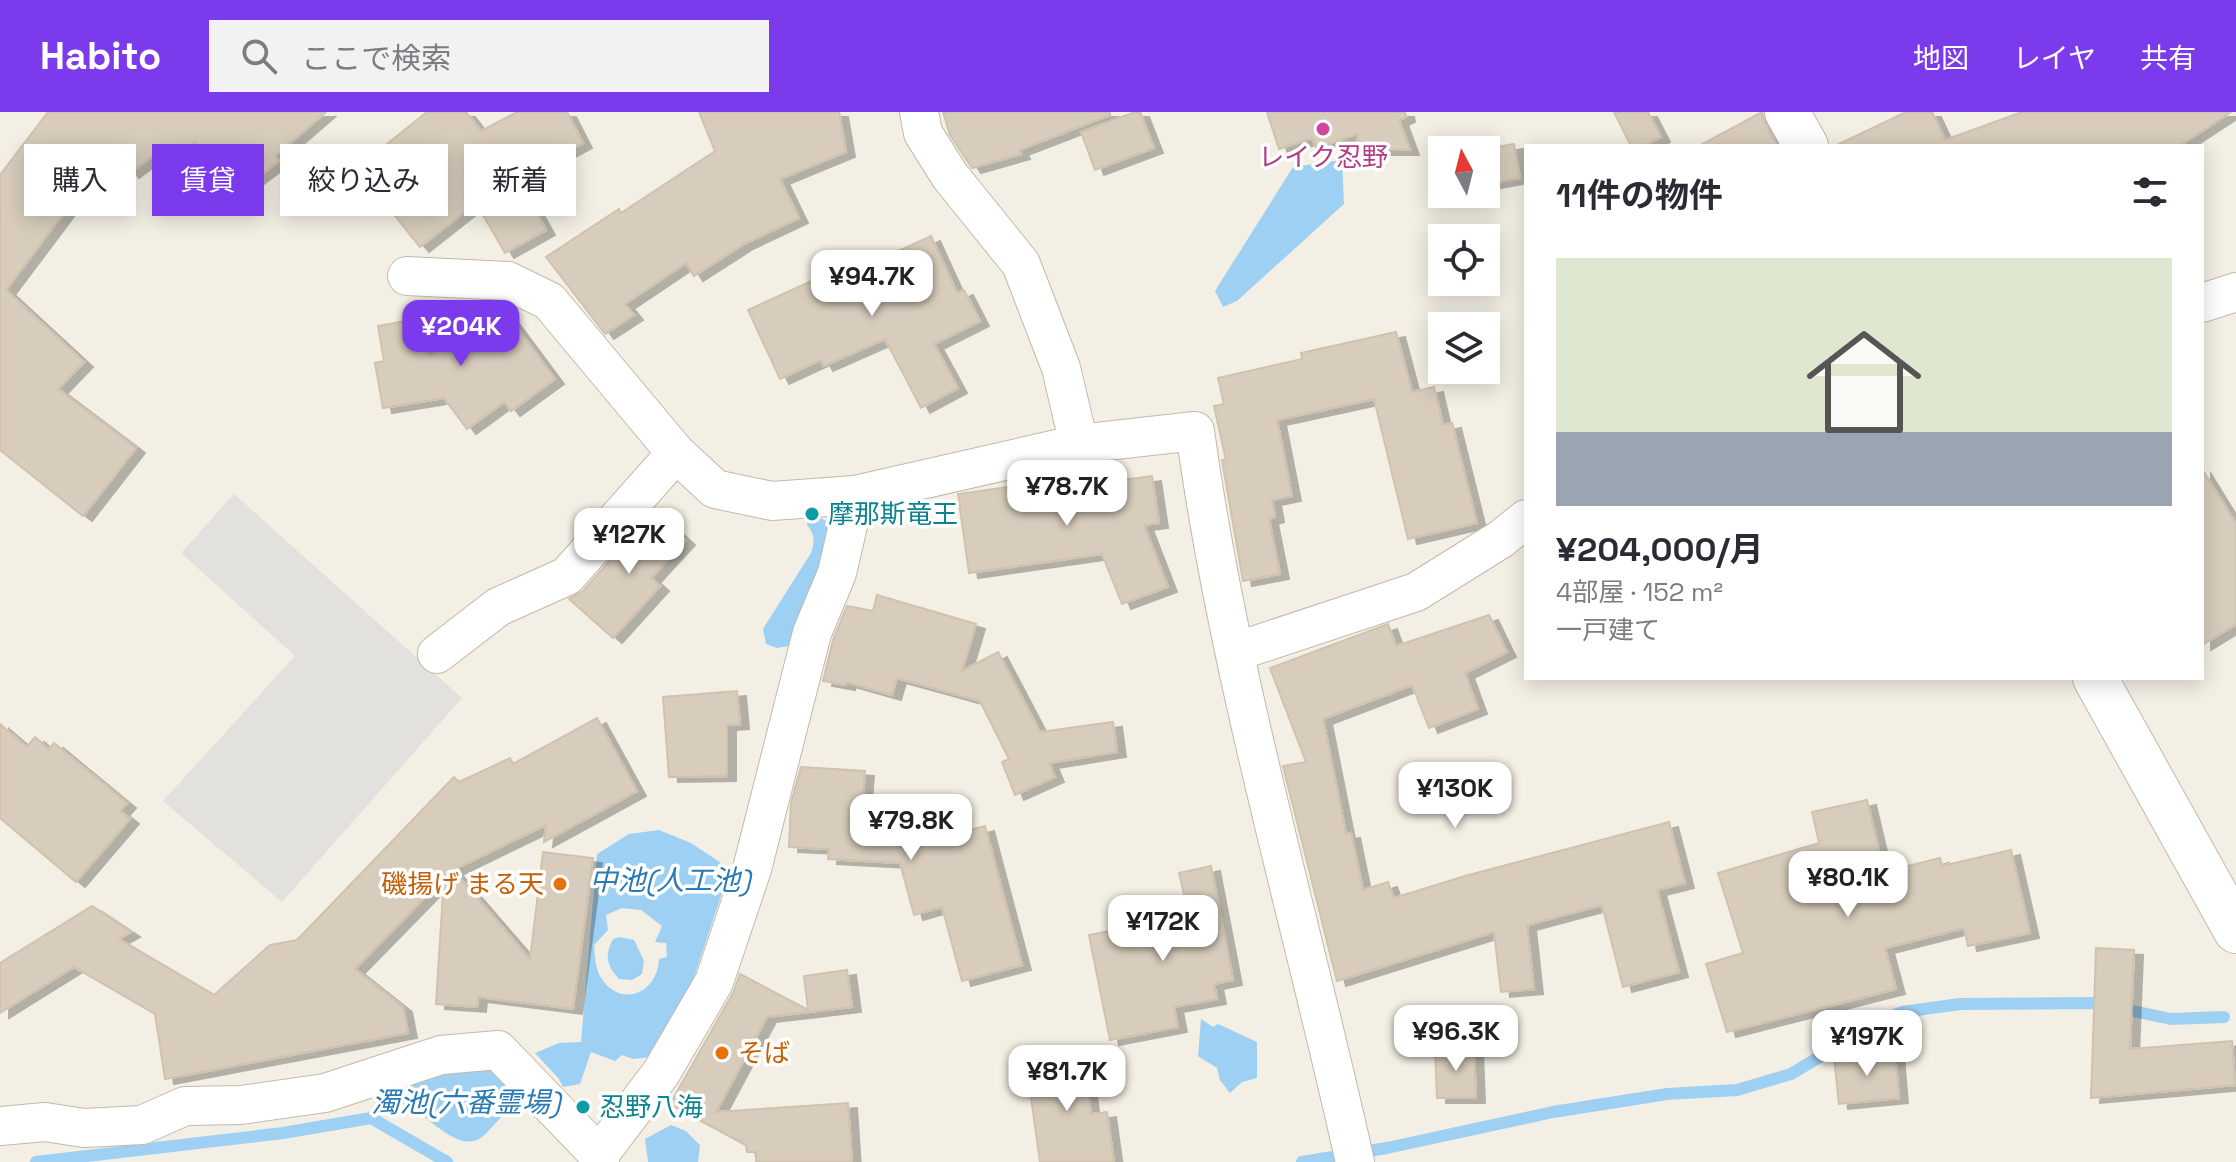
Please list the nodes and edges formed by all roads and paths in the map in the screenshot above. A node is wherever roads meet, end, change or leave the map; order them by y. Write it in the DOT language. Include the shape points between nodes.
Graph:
graph roads {
  1 [pos="919,112"];
  2 [pos="1787,112"];
  3 [pos="1805,144"];
  4 [pos="407,276"];
  5 [pos="2236,292"];
  6 [pos="2204,302"];
  7 [pos="1079,444"];
  8 [pos="676,453"];
  9 [pos="855,495"];
  10 [pos="1524,521"];
  11 [pos="1235,652"];
  12 [pos="437,654"];
  13 [pos="2096,680"];
  14 [pos="2236,931"];
  15 [pos="0,1126"];
  16 [pos="599,1159"];
  17 [pos="1355,1162"];
  1 -- 7 [label="street" via="923,133 950,176 1021,264 1061,368"];
  2 -- 3 [label="street"];
  4 -- 8 [label="street" via="508,281 549,301"];
  5 -- 6 [label="street"];
  7 -- 9 [label="street"];
  7 -- 11 [label="street" via="1195,431"];
  8 -- 9 [label="street" via="715,489 772,501"];
  8 -- 12 [label="street" via="567,576 498,607"];
  9 -- 16 [label="street" via="837,573 812,633 752,869 714,982 661,1073"];
  10 -- 11 [label="street" via="1416,592"];
  11 -- 17 [label="street"];
  13 -- 14 [label="street"];
  15 -- 16 [label="street" via="142,1125 185,1106 242,1108 325,1093 441,1055 498,1050"];
}
